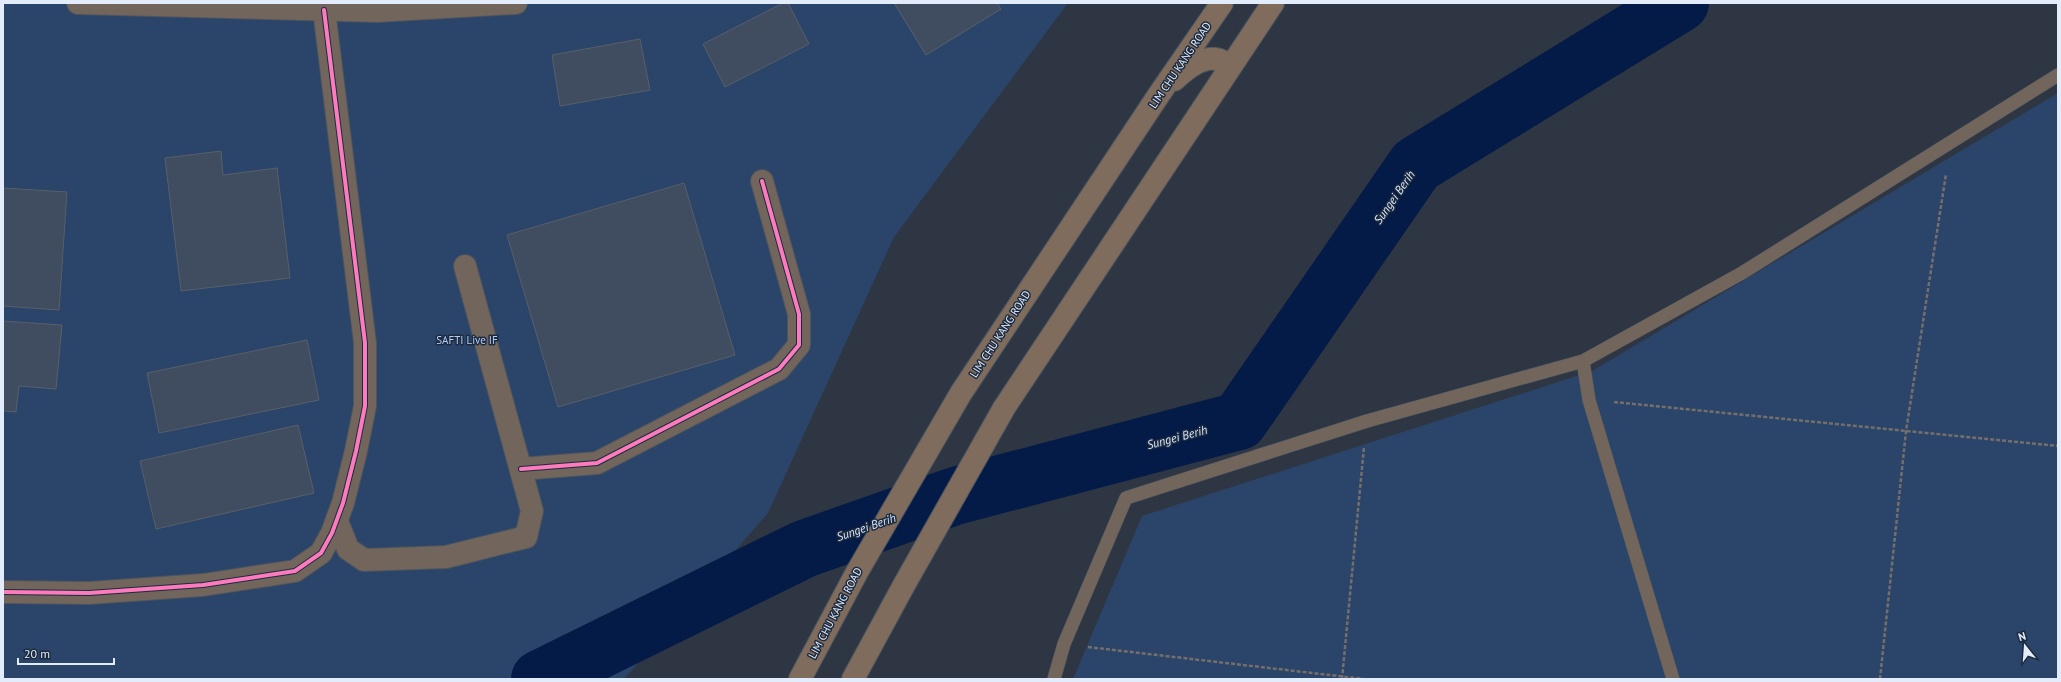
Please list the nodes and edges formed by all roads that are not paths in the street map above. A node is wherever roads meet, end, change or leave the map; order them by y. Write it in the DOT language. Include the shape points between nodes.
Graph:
graph roads {
  1 [pos="78,3"];
  2 [pos="516,3"];
  3 [pos="1222,3"];
  4 [pos="1273,3"];
  5 [pos="347,7"];
  6 [pos="324,10"];
  7 [pos="1230,66"];
  8 [pos="2058,75"];
  9 [pos="1158,96"];
  10 [pos="762,181"];
  11 [pos="465,266"];
  12 [pos="1583,361"];
  13 [pos="521,469"];
  14 [pos="337,521"];
  15 [pos="3,592"];
  16 [pos="800,679"];
  17 [pos="853,679"];
  18 [pos="1054,679"];
  19 [pos="1673,679"];
  1 -- 6 [label="street"];
  2 -- 5 [label="street" via="377,11"];
  3 -- 9 [label="main road, LIM CHU KANG ROAD"];
  4 -- 7 [label="main road"];
  5 -- 6 [label="street"];
  6 -- 14 [label="street" via="365,343 365,406 344,503"];
  7 -- 9 [label="main road" via="1217,59 1204,60 1185,70"];
  7 -- 17 [label="main road" via="1004,408"];
  8 -- 12 [label="lane" via="1742,273"];
  9 -- 16 [label="main road, LIM CHU KANG ROAD" via="962,393 856,572"];
  10 -- 13 [label="street" via="799,314 799,345 778,369 597,463"];
  11 -- 13 [label="street"];
  12 -- 18 [label="lane" via="1367,421 1126,498 1064,644"];
  12 -- 19 [label="lane" via="1589,400"];
  13 -- 14 [label="street" via="532,511 526,537 446,556 364,560 348,548"];
  14 -- 15 [label="street" via="321,554 295,571 203,585 88,593"];
}
